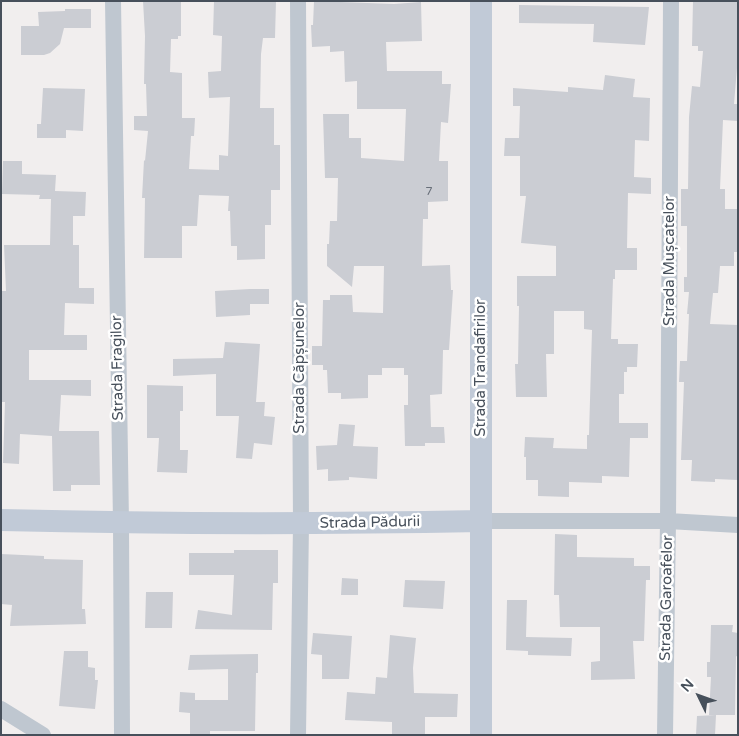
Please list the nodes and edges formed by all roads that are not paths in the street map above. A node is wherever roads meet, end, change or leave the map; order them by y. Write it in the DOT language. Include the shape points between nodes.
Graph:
graph roads {
  1 [pos="113,1"];
  2 [pos="298,1"];
  3 [pos="482,1"];
  4 [pos="671,1"];
  5 [pos="1,520"];
  6 [pos="481,521"];
  7 [pos="668,521"];
  8 [pos="121,523"];
  9 [pos="301,524"];
  10 [pos="738,525"];
  11 [pos="1,709"];
  12 [pos="43,735"];
  13 [pos="122,735"];
  14 [pos="298,735"];
  15 [pos="481,735"];
  16 [pos="665,735"];
  1 -- 8 [label="street, Strada Fragilor"];
  2 -- 9 [label="street, Strada Căpșunelor"];
  3 -- 6 [label="street, Strada Trandafirilor"];
  4 -- 7 [label="street, Strada Mușcatelor"];
  5 -- 8 [label="street, Strada Pădurii"];
  6 -- 7 [label="street, Strada Pădurii"];
  6 -- 9 [label="street, Strada Pădurii"];
  6 -- 15 [label="street, Strada Trandafirilor"];
  7 -- 10 [label="street, Strada Pădurii"];
  7 -- 16 [label="street, Strada Garoafelor"];
  8 -- 9 [label="street, Strada Pădurii"];
  8 -- 13 [label="street, Strada Fragilor"];
  9 -- 14 [label="street, Strada Căpșunelor"];
  11 -- 12 [label="street"];
}
